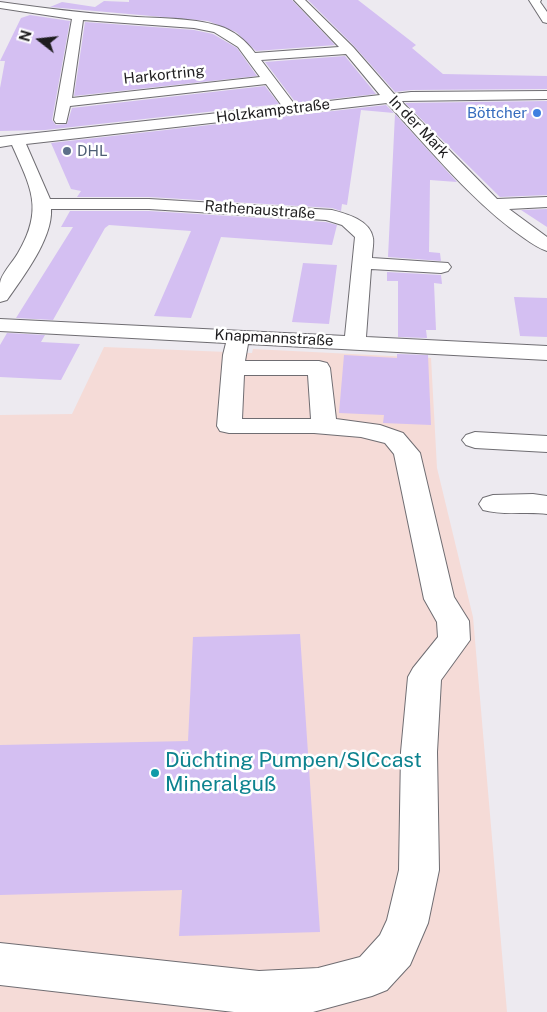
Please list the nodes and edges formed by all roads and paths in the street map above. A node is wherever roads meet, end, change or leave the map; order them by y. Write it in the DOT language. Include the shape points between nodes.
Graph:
graph roads {
  1 [pos="299,0"];
  2 [pos="536,0"];
  3 [pos="0,5"];
  4 [pos="78,16"];
  5 [pos="547,20"];
  6 [pos="349,50"];
  7 [pos="252,57"];
  8 [pos="269,80"];
  9 [pos="547,95"];
  10 [pos="389,98"];
  11 [pos="63,103"];
  12 [pos="291,109"];
  13 [pos="58,135"];
  14 [pos="9,141"];
  15 [pos="547,202"];
  16 [pos="42,204"];
  17 [pos="493,205"];
  18 [pos="547,244"];
  19 [pos="362,263"];
  20 [pos="441,267"];
  21 [pos="0,296"];
  22 [pos="0,325"];
  23 [pos="355,342"];
  24 [pos="236,352"];
  25 [pos="547,353"];
  26 [pos="324,427"];
  27 [pos="475,440"];
  28 [pos="547,444"];
  29 [pos="493,504"];
  30 [pos="547,505"];
  31 [pos="0,964"];
  1 -- 6 [label="street, In der Mark"];
  2 -- 5 [label="street"];
  3 -- 4 [label="street"];
  4 -- 7 [label="street" via="211,27 239,40"];
  4 -- 11 [label="street"];
  6 -- 7 [label="street"];
  6 -- 10 [label="street, In der Mark"];
  7 -- 8 [label="street"];
  8 -- 11 [label="street, Harkortring"];
  8 -- 12 [label="street"];
  9 -- 10 [label="street, Holzkampstraße"];
  10 -- 12 [label="street, Holzkampstraße"];
  10 -- 17 [label="street, In der Mark"];
  11 -- 13 [label="street"];
  12 -- 13 [label="street, Holzkampstraße"];
  13 -- 14 [label="street, Holzkampstraße"];
  14 -- 16 [label="street" via="36,183"];
  15 -- 17 [label="street"];
  16 -- 19 [label="street, Rathenaustraße" via="126,202 334,216 360,229 364,237"];
  16 -- 21 [label="street" via="39,229 24,261"];
  17 -- 18 [label="street, In der Mark"];
  19 -- 20 [label="street"];
  19 -- 23 [label="street, Rathenaustraße"];
  22 -- 24 [label="street, Knapmannstraße"];
  23 -- 24 [label="street, Knapmannstraße"];
  23 -- 25 [label="street, Knapmannstraße" via="464,355"];
  24 -- 26 [label="street" via="319,368"];
  24 -- 26 [label="street" via="229,426"];
  26 -- 31 [label="street" via="376,431 395,438 407,453 439,599 453,621 454,640 425,677 419,752 418,870 407,923 394,950 372,975 318,990 259,993"];
  27 -- 28 [label="street"];
  29 -- 30 [label="street"];
}
